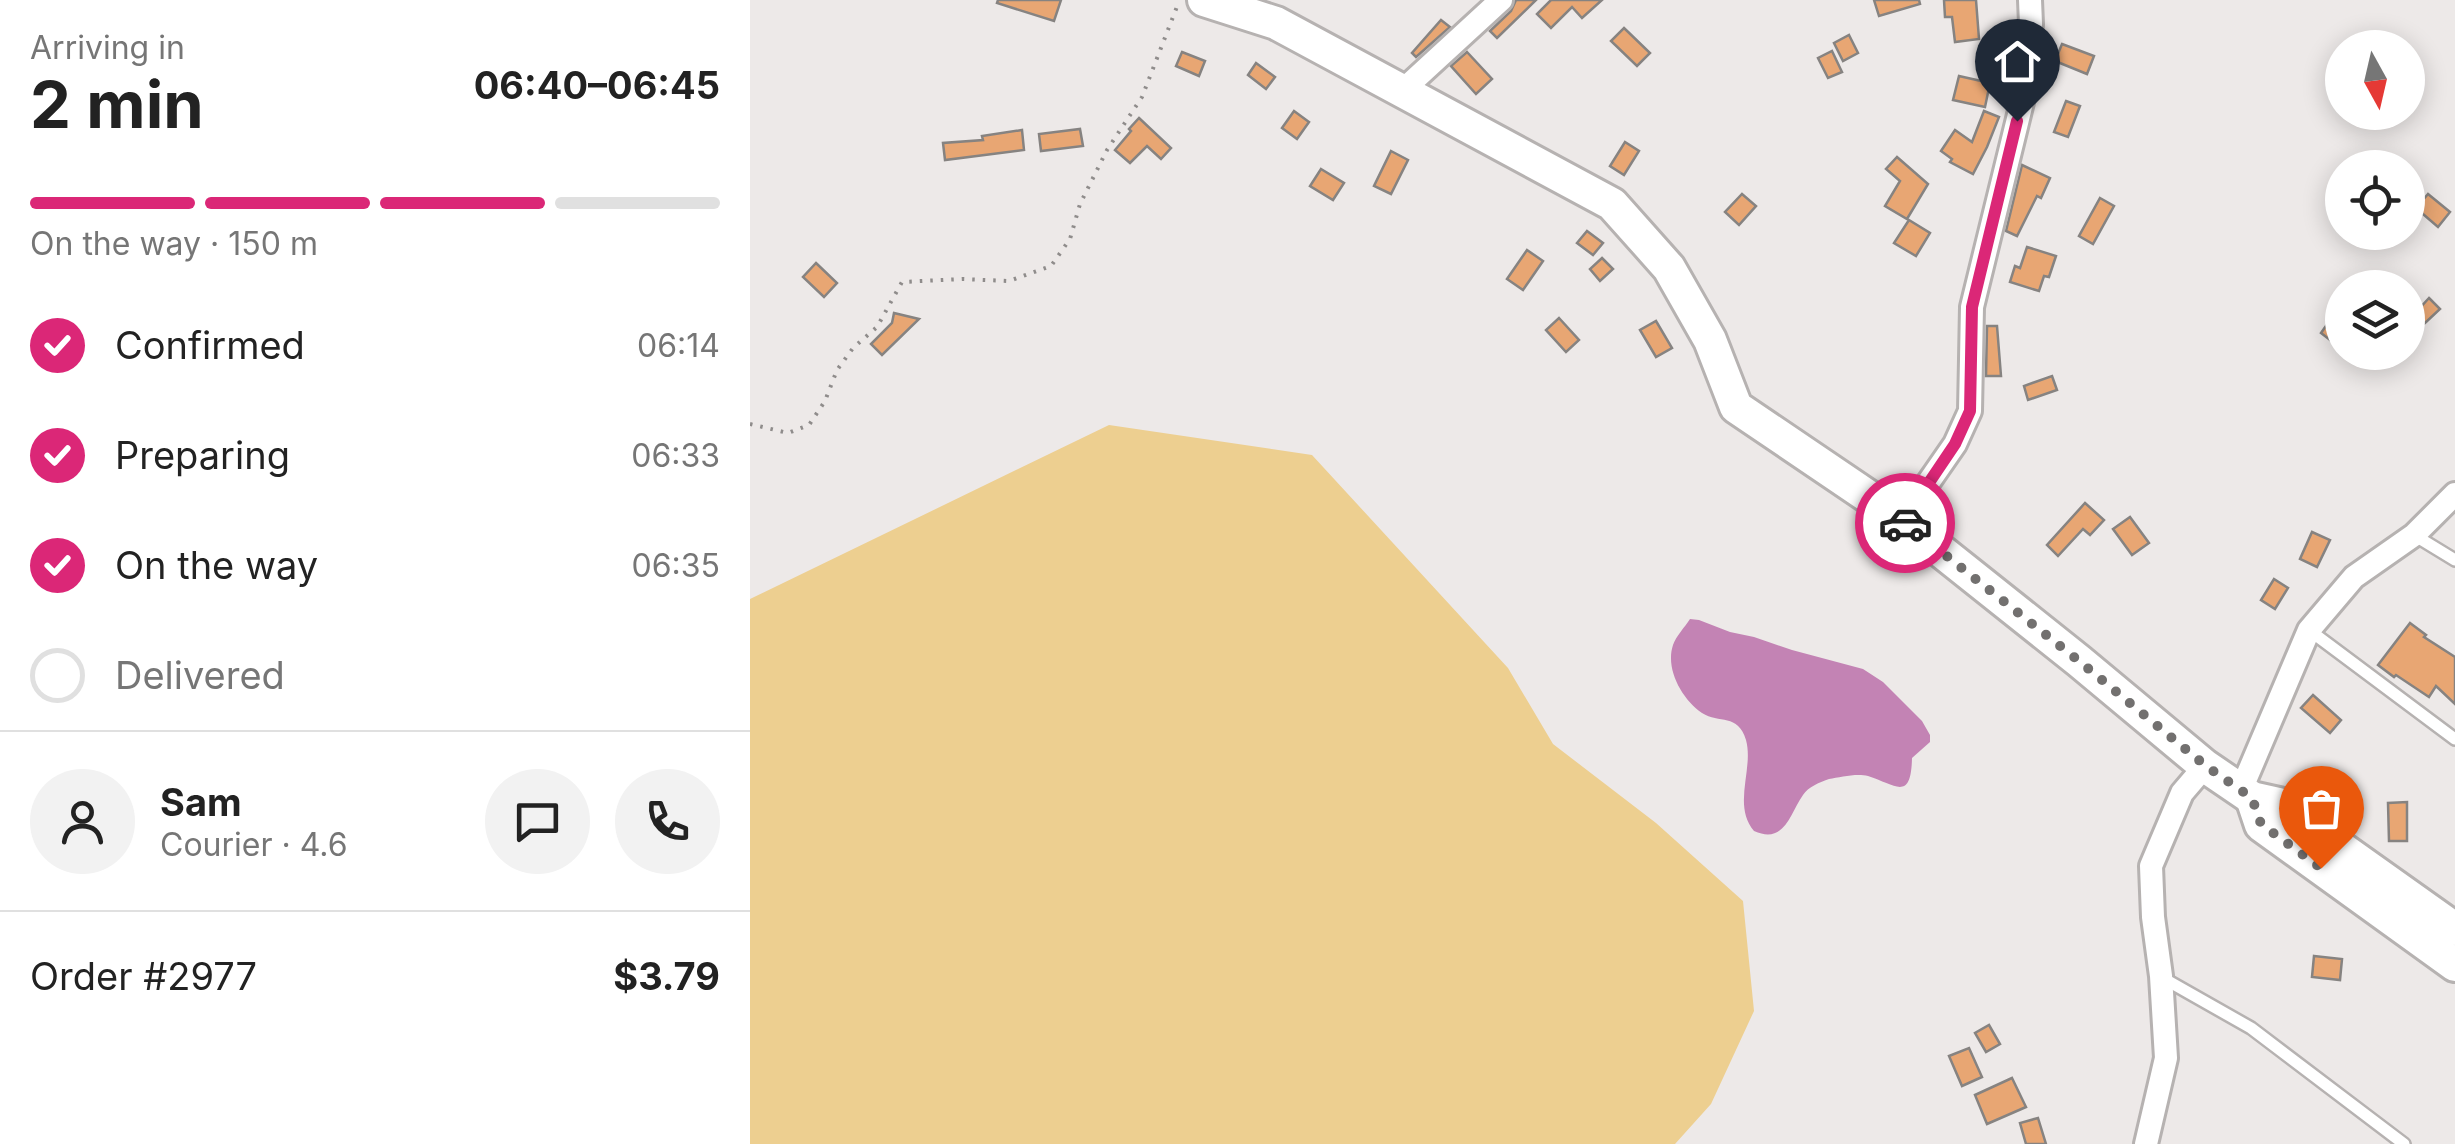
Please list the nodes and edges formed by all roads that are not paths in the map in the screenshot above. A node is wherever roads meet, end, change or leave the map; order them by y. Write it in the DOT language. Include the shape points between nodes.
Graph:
graph roads {
  1 [pos="1204,0"];
  2 [pos="1501,0"];
  3 [pos="2030,0"];
  4 [pos="1403,90"];
  5 [pos="2455,494"];
  6 [pos="1897,516"];
  7 [pos="2414,535"];
  8 [pos="2455,560"];
  9 [pos="2309,630"];
  10 [pos="2455,738"];
  11 [pos="2206,766"];
  12 [pos="2246,794"];
  13 [pos="2455,928"];
  14 [pos="2455,965"];
  15 [pos="2161,976"];
  16 [pos="2146,1144"];
  17 [pos="2404,1144"];
  1 -- 4 [label="main road" via="1276,23"];
  2 -- 4 [label="street"];
  3 -- 6 [label="street" via="2025,90 1972,307 1970,411 1920,496"];
  4 -- 6 [label="main road" via="1612,204 1670,268 1710,340 1736,407"];
  5 -- 7 [label="street"];
  6 -- 11 [label="main road"];
  7 -- 8 [label="lane"];
  7 -- 9 [label="street" via="2354,577"];
  9 -- 10 [label="lane"];
  9 -- 12 [label="street"];
  11 -- 12 [label="main road"];
  11 -- 15 [label="street" via="2182,793 2152,866"];
  12 -- 13 [label="main road" via="2279,804"];
  12 -- 14 [label="main road" via="2261,824"];
  15 -- 16 [label="street" via="2166,1058"];
  15 -- 17 [label="lane" via="2251,1028"];
}
